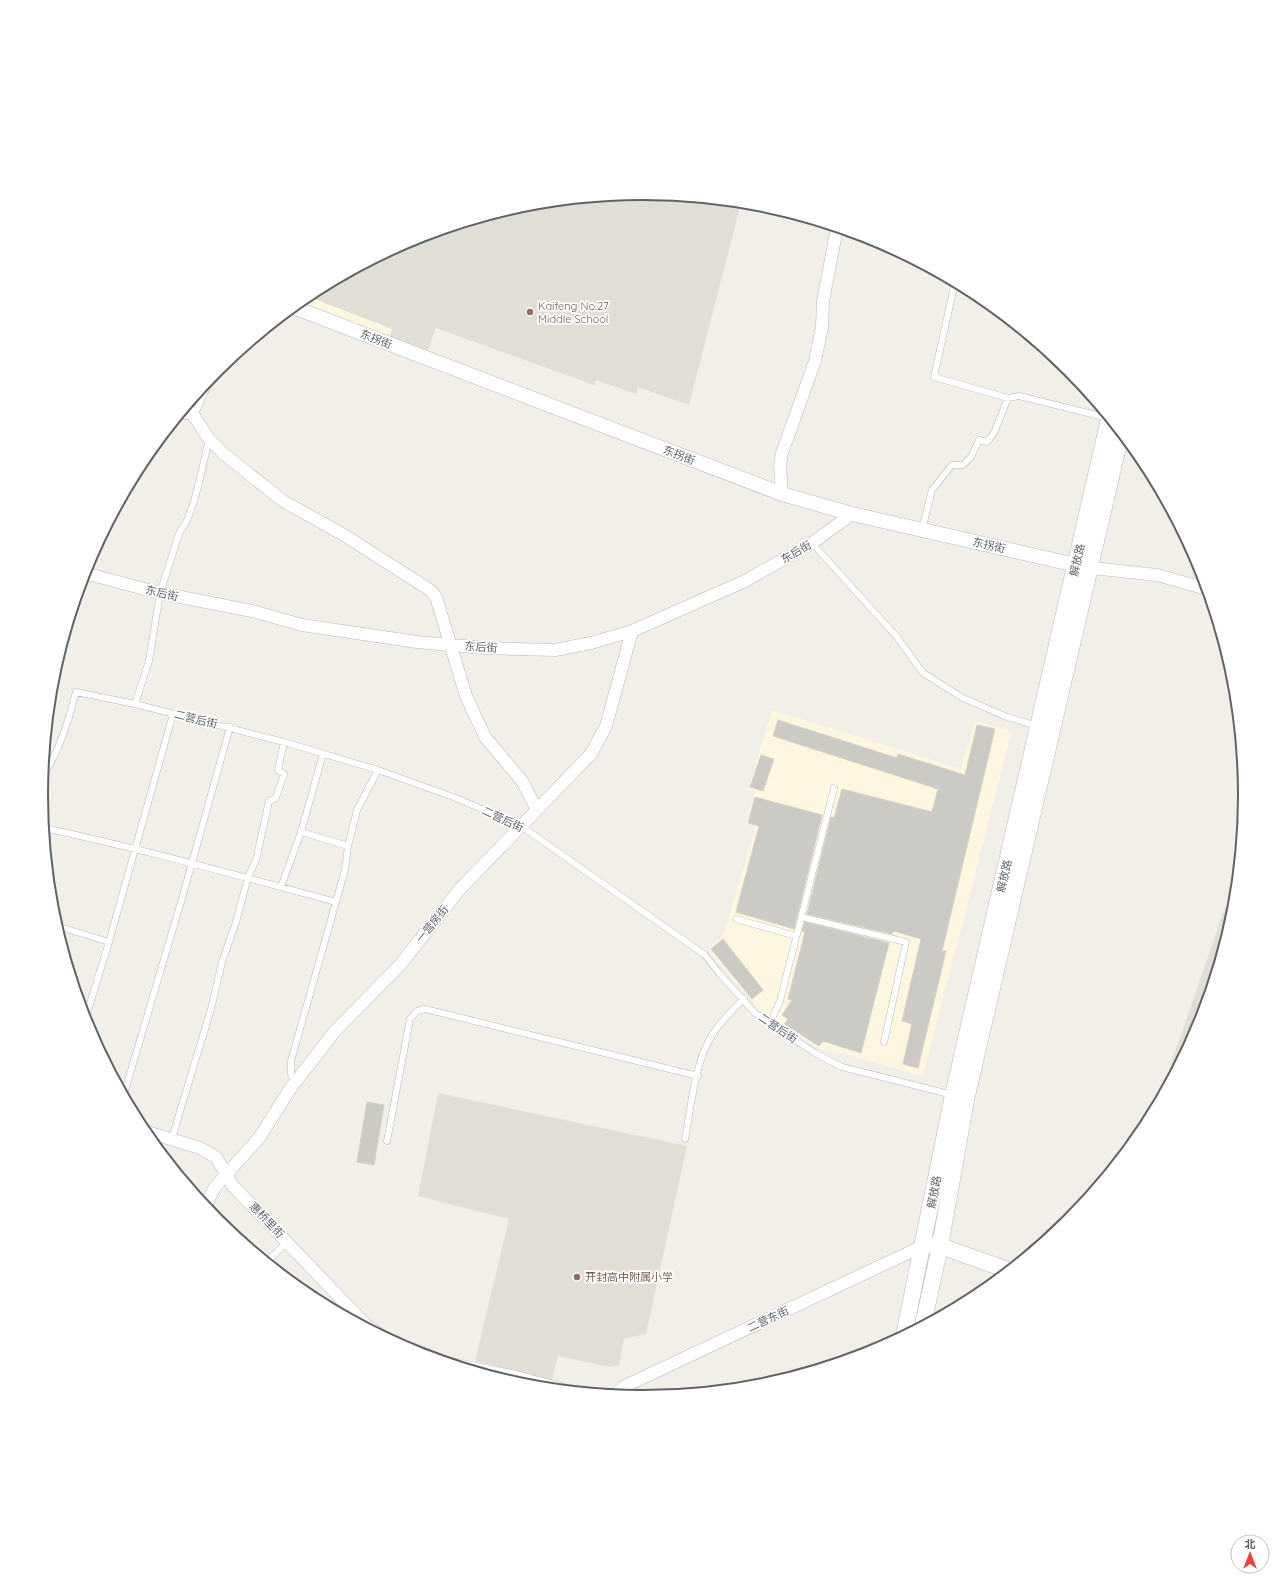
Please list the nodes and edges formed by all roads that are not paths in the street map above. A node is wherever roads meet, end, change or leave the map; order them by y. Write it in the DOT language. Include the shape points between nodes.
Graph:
graph roads {
  1 [pos="837,233"];
  2 [pos="954,288"];
  3 [pos="299,309"];
  4 [pos="1008,398"];
  5 [pos="190,412"];
  6 [pos="1101,416"];
  7 [pos="1108,424"];
  8 [pos="209,439"];
  9 [pos="1120,440"];
  10 [pos="782,494"];
  11 [pos="852,514"];
  12 [pos="922,530"];
  13 [pos="812,543"];
  14 [pos="1083,567"];
  15 [pos="90,575"];
  16 [pos="1200,588"];
  17 [pos="160,593"];
  18 [pos="632,631"];
  19 [pos="450,645"];
  20 [pos="135,704"];
  21 [pos="173,714"];
  22 [pos="1038,726"];
  23 [pos="230,727"];
  24 [pos="284,742"];
  25 [pos="323,754"];
  26 [pos="49,767"];
  27 [pos="378,770"];
  28 [pos="834,788"];
  29 [pos="537,810"];
  30 [pos="521,826"];
  31 [pos="49,829"];
  32 [pos="301,832"];
  33 [pos="348,846"];
  34 [pos="135,848"];
  35 [pos="192,862"];
  36 [pos="248,877"];
  37 [pos="281,887"];
  38 [pos="336,902"];
  39 [pos="801,917"];
  40 [pos="736,919"];
  41 [pos="63,928"];
  42 [pos="796,936"];
  43 [pos="109,942"];
  44 [pos="744,998"];
  45 [pos="88,1009"];
  46 [pos="770,1023"];
  47 [pos="884,1042"];
  48 [pos="698,1076"];
  49 [pos="294,1083"];
  50 [pos="126,1088"];
  51 [pos="953,1095"];
  52 [pos="153,1133"];
  53 [pos="172,1138"];
  54 [pos="685,1139"];
  55 [pos="387,1141"];
  56 [pos="225,1174"];
  57 [pos="208,1200"];
  58 [pos="288,1242"];
  59 [pos="923,1246"];
  60 [pos="940,1246"];
  61 [pos="270,1258"];
  62 [pos="1003,1268"];
  63 [pos="359,1318"];
  64 [pos="924,1319"];
  65 [pos="905,1329"];
  66 [pos="510,1375"];
  67 [pos="524,1378"];
  68 [pos="621,1389"];
  1 -- 10 [label="street" via="823,301 822,327 815,361 782,453"];
  2 -- 4 [label="lane" via="934,377"];
  3 -- 10 [label="street, 东拐街"];
  4 -- 6 [label="lane" via="1019,396"];
  4 -- 12 [label="lane" via="994,432 987,442 979,440 971,457 963,465 952,465 932,490"];
  5 -- 8 [label="street"];
  7 -- 14 [label="main road, 解放路"];
  8 -- 17 [label="lane" via="190,512 185,527 180,531"];
  8 -- 19 [label="street" via="283,501 344,535 430,590 436,597"];
  9 -- 14 [label="main road, 解放路"];
  10 -- 11 [label="street, 东拐街"];
  11 -- 12 [label="street, 东拐街"];
  11 -- 13 [label="street, 东后街"];
  12 -- 14 [label="street, 东拐街"];
  13 -- 18 [label="street, 东后街" via="745,581"];
  13 -- 22 [label="lane" via="897,637 923,673 963,698 1007,717"];
  14 -- 16 [label="street" via="1157,575"];
  14 -- 22 [label="main road, 解放路"];
  14 -- 60 [label="main road, 解放路" via="966,1100"];
  15 -- 17 [label="street, 东后街"];
  17 -- 19 [label="street, 东后街" via="252,611 302,625"];
  17 -- 20 [label="lane" via="149,661"];
  18 -- 19 [label="street, 东后街" via="592,643 555,650"];
  18 -- 29 [label="street, 一营房街" via="606,726 597,745"];
  19 -- 29 [label="street" via="466,696 486,737 522,781"];
  20 -- 21 [label="lane, 二营后街"];
  20 -- 26 [label="lane, 二营后街" via="76,692 66,731"];
  21 -- 23 [label="lane, 二营后街"];
  21 -- 34 [label="lane"];
  22 -- 51 [label="main road, 解放路"];
  23 -- 24 [label="lane, 二营后街"];
  23 -- 35 [label="lane"];
  24 -- 25 [label="lane, 二营后街"];
  24 -- 36 [label="lane" via="278,770 284,774 276,798 269,801 256,860"];
  25 -- 27 [label="lane, 二营后街"];
  25 -- 32 [label="lane"];
  27 -- 30 [label="lane, 二营后街" via="456,798"];
  27 -- 33 [label="lane" via="357,810"];
  28 -- 39 [label="lane"];
  29 -- 30 [label="street, 一营房街"];
  30 -- 44 [label="lane, 二营后街" via="705,955"];
  30 -- 49 [label="street, 一营房街" via="460,889 400,965 335,1031"];
  31 -- 34 [label="lane"];
  32 -- 33 [label="lane"];
  32 -- 37 [label="lane"];
  33 -- 38 [label="lane" via="346,870"];
  34 -- 35 [label="lane"];
  34 -- 43 [label="lane"];
  35 -- 36 [label="lane"];
  35 -- 50 [label="lane"];
  36 -- 37 [label="lane"];
  36 -- 53 [label="lane"];
  37 -- 38 [label="lane"];
  38 -- 49 [label="lane" via="291,1061"];
  39 -- 42 [label="lane"];
  39 -- 47 [label="lane" via="906,942"];
  40 -- 42 [label="lane"];
  41 -- 43 [label="lane"];
  42 -- 46 [label="lane" via="780,1001"];
  43 -- 45 [label="lane"];
  44 -- 46 [label="lane, 二营后街" via="755,1013"];
  44 -- 48 [label="lane" via="712,1035"];
  46 -- 51 [label="lane, 二营后街" via="815,1053 842,1067"];
  48 -- 54 [label="lane"];
  48 -- 55 [label="lane" via="425,1009 416,1011 410,1019"];
  49 -- 56 [label="street, 一营房街" via="259,1138"];
  51 -- 59 [label="main road, 解放路"];
  52 -- 53 [label="street, 惠桥里街"];
  53 -- 56 [label="street, 惠桥里街" via="216,1157"];
  56 -- 57 [label="street, 一营房街"];
  56 -- 58 [label="street, 惠桥里街" via="233,1186"];
  58 -- 61 [label="lane"];
  58 -- 63 [label="street, 惠桥里街"];
  59 -- 60 [label="main road"];
  59 -- 65 [label="main road, 解放路"];
  59 -- 68 [label="street, 二营东街"];
  60 -- 62 [label="main road"];
  60 -- 64 [label="main road, 解放路"];
  66 -- 67 [label="street"];
}
